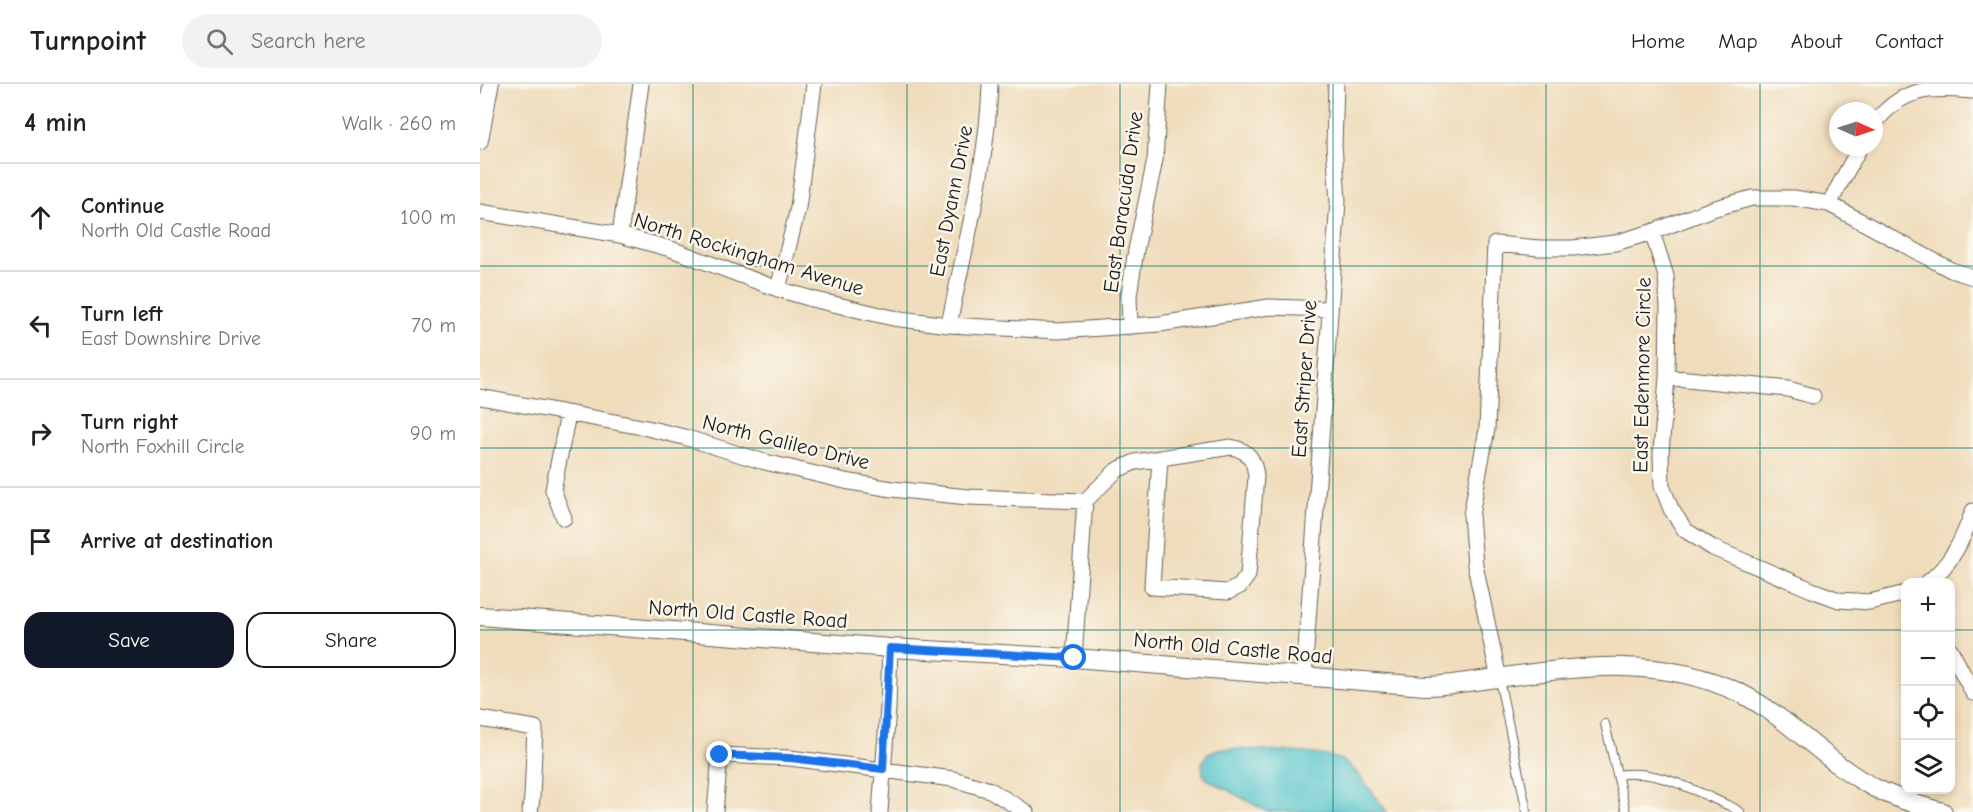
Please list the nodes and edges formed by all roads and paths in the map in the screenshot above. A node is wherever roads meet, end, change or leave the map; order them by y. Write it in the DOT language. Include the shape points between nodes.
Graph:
graph roads {
  1 [pos="491,84"];
  2 [pos="641,84"];
  3 [pos="814,84"];
  4 [pos="990,84"];
  5 [pos="1160,84"];
  6 [pos="1336,84"];
  7 [pos="1973,91"];
  8 [pos="1883,113"];
  9 [pos="480,142"];
  10 [pos="1855,156"];
  11 [pos="1829,204"];
  12 [pos="480,212"];
  13 [pos="1652,232"];
  14 [pos="620,235"];
  15 [pos="1973,277"];
  16 [pos="778,289"];
  17 [pos="1329,309"];
  18 [pos="949,326"];
  19 [pos="1130,327"];
  20 [pos="1667,377"];
  21 [pos="1814,396"];
  22 [pos="480,397"];
  23 [pos="568,414"];
  24 [pos="1160,458"];
  25 [pos="1085,501"];
  26 [pos="1973,511"];
  27 [pos="564,518"];
  28 [pos="1931,578"];
  29 [pos="1901,595"];
  30 [pos="480,616"];
  31 [pos="890,648"];
  32 [pos="1074,658"];
  33 [pos="1955,659"];
  34 [pos="1304,676"];
  35 [pos="1499,679"];
  36 [pos="1973,693"];
  37 [pos="480,719"];
  38 [pos="1605,724"];
  39 [pos="883,769"];
  40 [pos="1618,775"];
  41 [pos="530,812"];
  42 [pos="715,812"];
  43 [pos="880,812"];
  44 [pos="1026,812"];
  45 [pos="1527,812"];
  46 [pos="1626,812"];
  47 [pos="1740,812"];
  48 [pos="1943,812"];
  1 -- 9 [label="street"];
  2 -- 14 [label="street"];
  3 -- 16 [label="street" via="798,208"];
  4 -- 18 [label="street, East Dyann Drive" via="983,154"];
  5 -- 19 [label="street, East Baracuda Drive" via="1155,160 1129,295"];
  6 -- 17 [label="street, East Striper Drive" via="1334,145 1338,201"];
  7 -- 8 [label="street" via="1941,89 1910,94"];
  10 -- 11 [label="street"];
  11 -- 13 [label="street" via="1794,198 1752,198 1712,208"];
  11 -- 15 [label="street" via="1942,265"];
  12 -- 14 [label="street, North Rockingham Avenue"];
  13 -- 20 [label="street, East Edenmore Circle" via="1666,276"];
  13 -- 35 [label="street" via="1615,243 1573,248 1495,244 1487,429 1471,515 1474,565"];
  14 -- 16 [label="street, North Rockingham Avenue" via="671,249"];
  16 -- 18 [label="street, North Rockingham Avenue" via="846,308"];
  17 -- 19 [label="street, North Rockingham Avenue" via="1246,309"];
  17 -- 34 [label="street, East Striper Drive"];
  18 -- 19 [label="street, North Rockingham Avenue" via="1058,331"];
  20 -- 21 [label="street" via="1788,389"];
  20 -- 29 [label="street, East Edenmore Circle" via="1660,453 1662,486 1685,530 1713,548 1839,600 1870,602"];
  22 -- 23 [label="street, North Galileo Drive"];
  23 -- 25 [label="street, North Galileo Drive" via="647,428 761,461 892,489 968,497"];
  23 -- 27 [label="street" via="553,490"];
  24 -- 24 [label="street" via="1231,447 1244,450 1254,461 1248,575 1240,586 1228,592 1152,587"];
  24 -- 25 [label="street" via="1117,470"];
  25 -- 32 [label="street"];
  26 -- 28 [label="street" via="1951,560"];
  30 -- 31 [label="street, North Old Castle Road"];
  31 -- 32 [label="street, North Old Castle Road"];
  31 -- 39 [label="street"];
  32 -- 34 [label="street, North Old Castle Road"];
  33 -- 36 [label="street"];
  34 -- 35 [label="street, North Old Castle Road" via="1425,686"];
  35 -- 45 [label="lane"];
  35 -- 48 [label="street, North Old Castle Road" via="1618,666 1679,672 1713,682 1769,710 1874,788"];
  37 -- 41 [label="street" via="535,728"];
  38 -- 40 [label="lane"];
  39 -- 42 [label="street" via="790,758 720,755"];
  39 -- 43 [label="street"];
  39 -- 44 [label="street" via="990,790"];
  40 -- 46 [label="lane"];
  40 -- 47 [label="lane" via="1661,777"];
}
